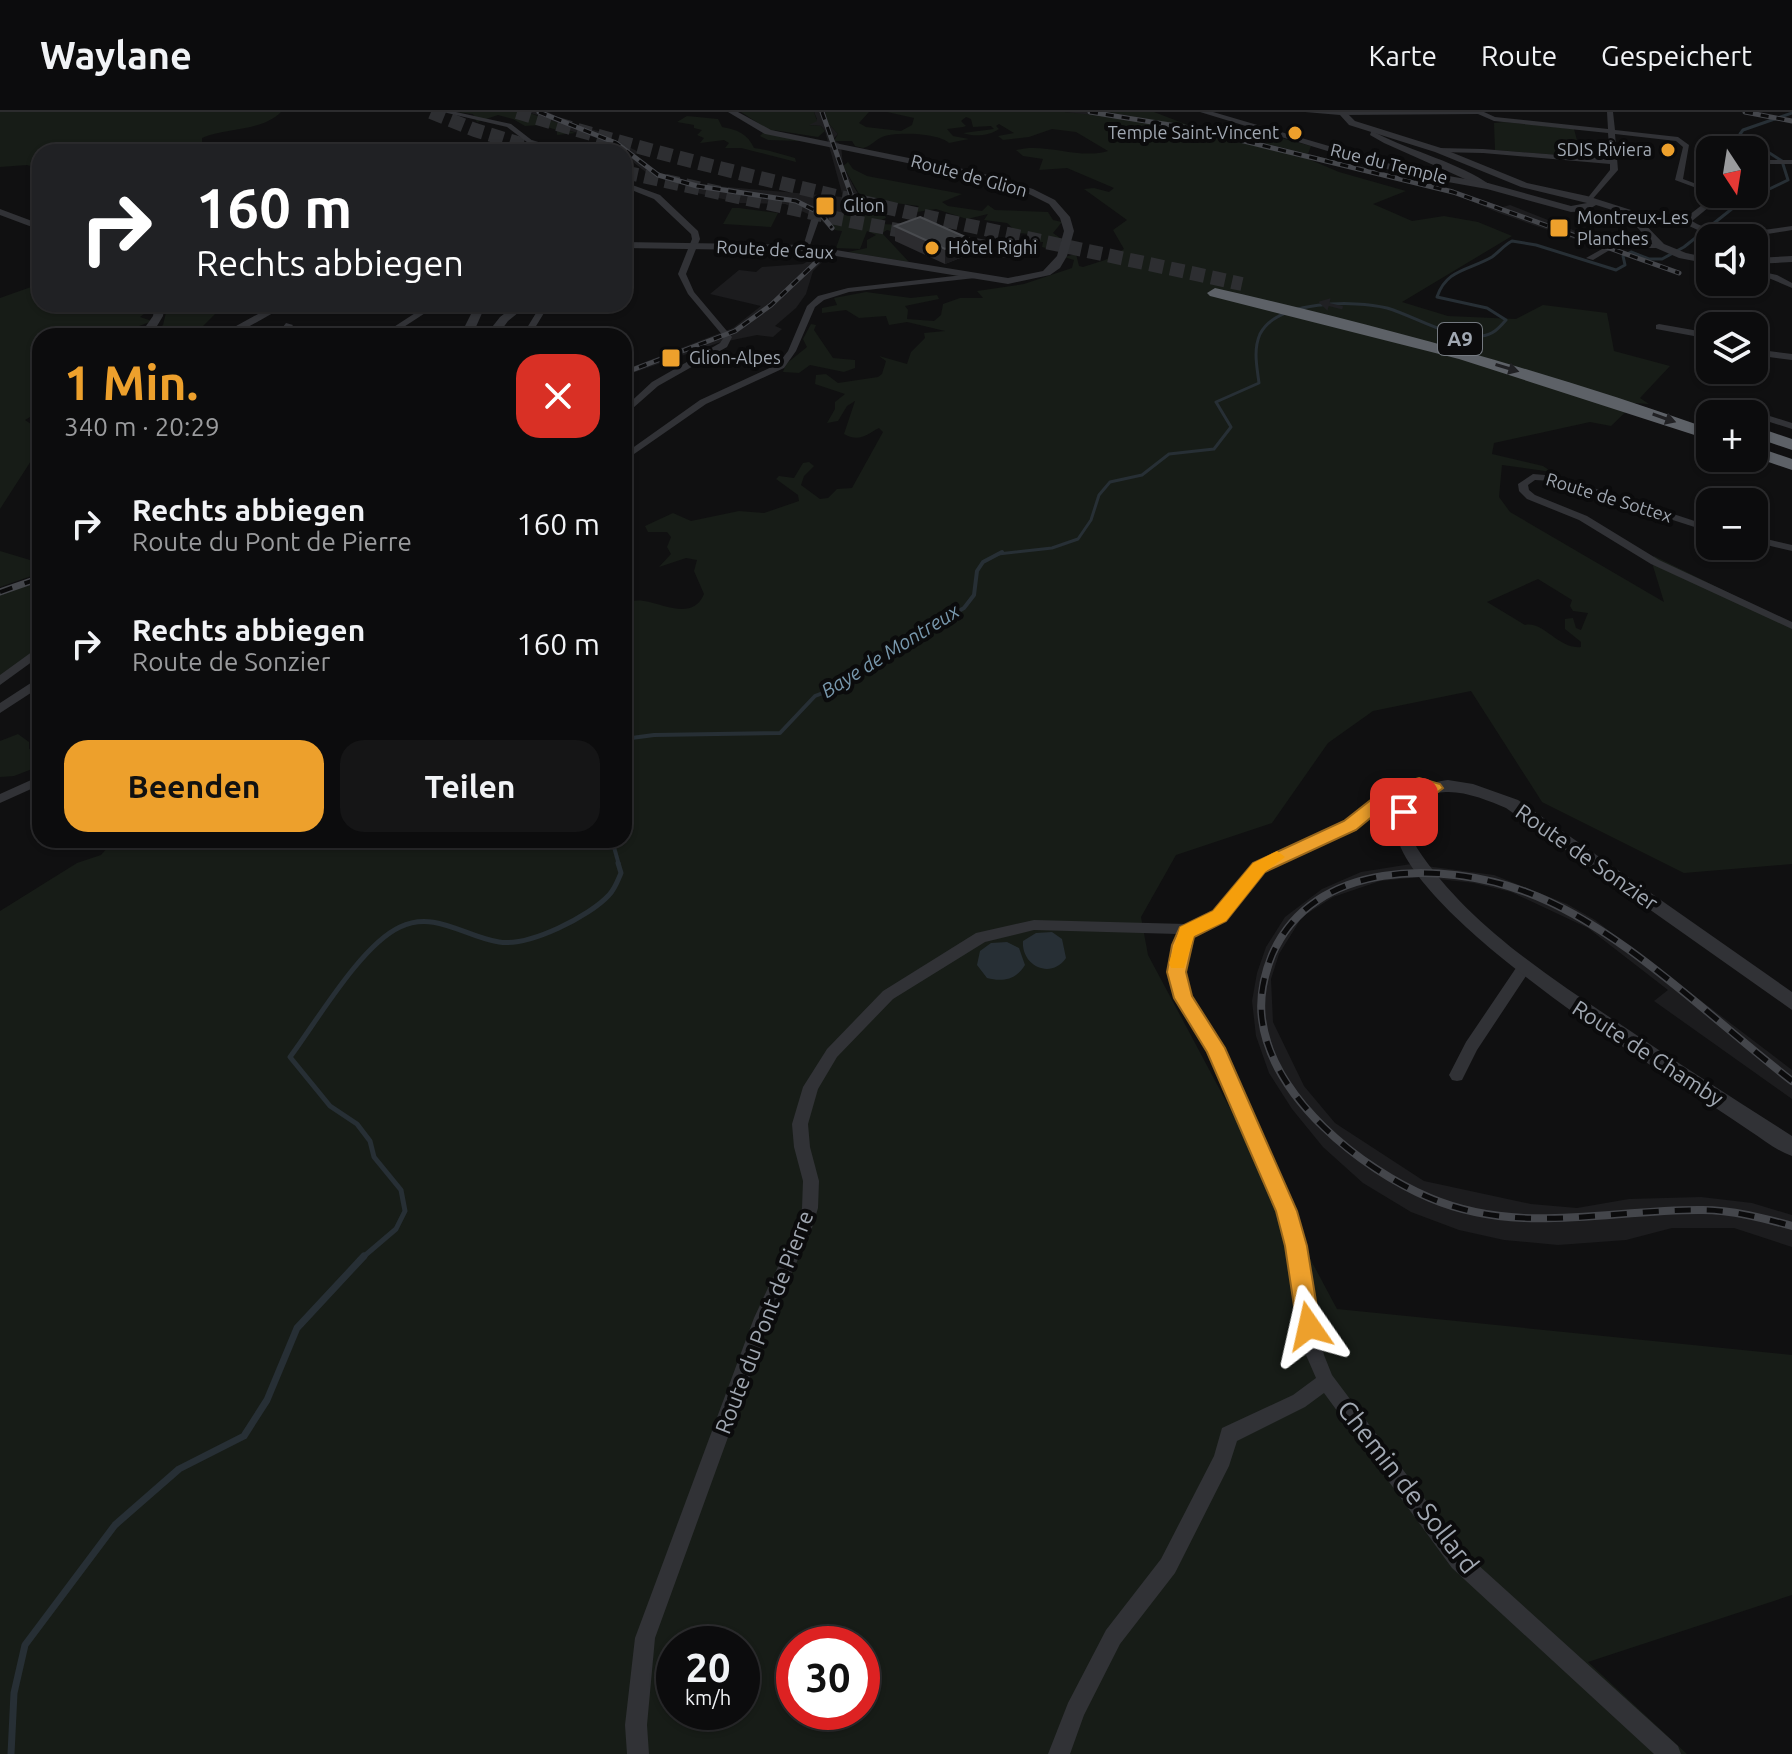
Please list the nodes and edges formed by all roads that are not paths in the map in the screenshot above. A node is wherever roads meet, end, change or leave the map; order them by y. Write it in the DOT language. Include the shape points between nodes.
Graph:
graph roads {
  1 [pos="446,112"];
  2 [pos="732,112"];
  3 [pos="1204,112"];
  4 [pos="1309,112"];
  5 [pos="1478,112"];
  6 [pos="1610,112"];
  7 [pos="1342,113"];
  8 [pos="1374,130"];
  9 [pos="1612,131"];
  10 [pos="534,144"];
  11 [pos="1438,150"];
  12 [pos="1615,162"];
  13 [pos="1768,162"];
  14 [pos="1792,162"];
  15 [pos="632,186"];
  16 [pos="1488,186"];
  17 [pos="1696,188"];
  18 [pos="1590,200"];
  19 [pos="1701,208"];
  20 [pos="0,212"];
  21 [pos="815,220"];
  22 [pos="32,224"];
  23 [pos="1792,228"];
  24 [pos="632,245"];
  25 [pos="694,245"];
  26 [pos="1661,247"];
  27 [pos="805,248"];
  28 [pos="1590,258"];
  29 [pos="1696,258"];
  30 [pos="1792,259"];
  31 [pos="1768,260"];
  32 [pos="972,276"];
  33 [pos="1768,276"];
  34 [pos="1792,283"];
  35 [pos="1242,284"];
  36 [pos="1215,293"];
  37 [pos="269,312"];
  38 [pos="422,312"];
  39 [pos="513,312"];
  40 [pos="289,325"];
  41 [pos="1659,327"];
  42 [pos="239,328"];
  43 [pos="287,328"];
  44 [pos="397,328"];
  45 [pos="497,328"];
  46 [pos="1696,334"];
  47 [pos="1768,354"];
  48 [pos="1792,357"];
  49 [pos="632,406"];
  50 [pos="1696,411"];
  51 [pos="1768,418"];
  52 [pos="1792,426"];
  53 [pos="1696,430"];
  54 [pos="1768,436"];
  55 [pos="1792,445"];
  56 [pos="632,452"];
  57 [pos="1768,456"];
  58 [pos="1792,465"];
  59 [pos="1696,524"];
  60 [pos="1768,542"];
  61 [pos="1792,548"];
  62 [pos="1792,626"];
  63 [pos="32,656"];
  64 [pos="0,681"];
  65 [pos="32,687"];
  66 [pos="0,709"];
  67 [pos="32,784"];
  68 [pos="1435,788"];
  69 [pos="0,799"];
  70 [pos="1186,932"];
  71 [pos="1523,969"];
  72 [pos="1792,1002"];
  73 [pos="1457,1075"];
  74 [pos="1792,1147"];
  75 [pos="1326,1381"];
  76 [pos="638,1754"];
  77 [pos="1059,1754"];
  78 [pos="1670,1754"];
  1 -- 10 [label="street" via="509,125"];
  2 -- 32 [label="street, Route de Glion" via="760,129 1004,182 1042,196 1062,213 1069,231 1053,269 1008,281"];
  3 -- 16 [label="street, Rue du Temple" via="1403,171"];
  4 -- 7 [label="street"];
  5 -- 7 [label="street"];
  5 -- 9 [label="street" via="1494,119"];
  6 -- 9 [label="street"];
  7 -- 8 [label="street" via="1352,123"];
  8 -- 11 [label="street"];
  8 -- 16 [label="street" via="1372,134 1388,143"];
  9 -- 12 [label="street"];
  9 -- 17 [label="street" via="1682,141 1687,146 1677,178"];
  11 -- 12 [label="street"];
  11 -- 18 [label="street" via="1524,185"];
  12 -- 18 [label="street" via="1611,177"];
  13 -- 14 [label="street"];
  15 -- 25 [label="street" via="677,214 695,233"];
  16 -- 18 [label="street, Rue du Temple" via="1576,210 1590,205"];
  18 -- 26 [label="street" via="1630,213"];
  19 -- 23 [label="street" via="1688,217 1689,223 1711,232"];
  20 -- 22 [label="street"];
  21 -- 27 [label="street"];
  24 -- 25 [label="street, Route de Caux"];
  25 -- 27 [label="street, Route de Caux"];
  25 -- 49 [label="street" via="682,274 690,294 728,337 722,346 655,384"];
  26 -- 28 [label="street" via="1611,246"];
  26 -- 29 [label="street"];
  27 -- 32 [label="street, Route de Caux"];
  30 -- 31 [label="street"];
  32 -- 56 [label="street" via="848,290 821,298 811,306 781,366 703,402"];
  33 -- 34 [label="street"];
  50 -- 35 [label="highway, A9, one-way" via="1459,339"];
  36 -- 53 [label="highway, A9, one-way" via="1423,344"];
  37 -- 42 [label="street"];
  38 -- 44 [label="street"];
  39 -- 45 [label="street"];
  40 -- 43 [label="street"];
  41 -- 46 [label="street"];
  47 -- 48 [label="street"];
  51 -- 52 [label="street"];
  54 -- 55 [label="highway"];
  57 -- 58 [label="highway"];
  59 -- 62 [label="street, Route de Sottex" via="1553,478 1524,482 1531,497 1590,521 1655,562"];
  60 -- 61 [label="street"];
  63 -- 64 [label="street"];
  65 -- 66 [label="street"];
  67 -- 69 [label="street"];
  68 -- 70 [label="street" via="1419,784 1391,792 1350,826 1259,867 1219,916"];
  68 -- 71 [label="street, Route de Chamby" via="1422,793 1404,812 1403,839 1439,886"];
  68 -- 72 [label="street, Route de Sonzier" via="1472,789 1529,814"];
  70 -- 75 [label="street, Chemin de Sollard" via="1176,972 1183,998 1216,1048 1286,1211 1315,1355"];
  70 -- 76 [label="street, Route du Pont de Pierre" via="1034,925 998,931 888,995 832,1053 811,1087 800,1124 811,1181 804,1228 763,1318 645,1638"];
  71 -- 73 [label="street"];
  71 -- 74 [label="street, Route de Chamby"];
  75 -- 77 [label="street" via="1299,1401 1229,1435 1168,1566 1113,1637"];
  75 -- 78 [label="street, Chemin de Sollard" via="1459,1561"];
}
